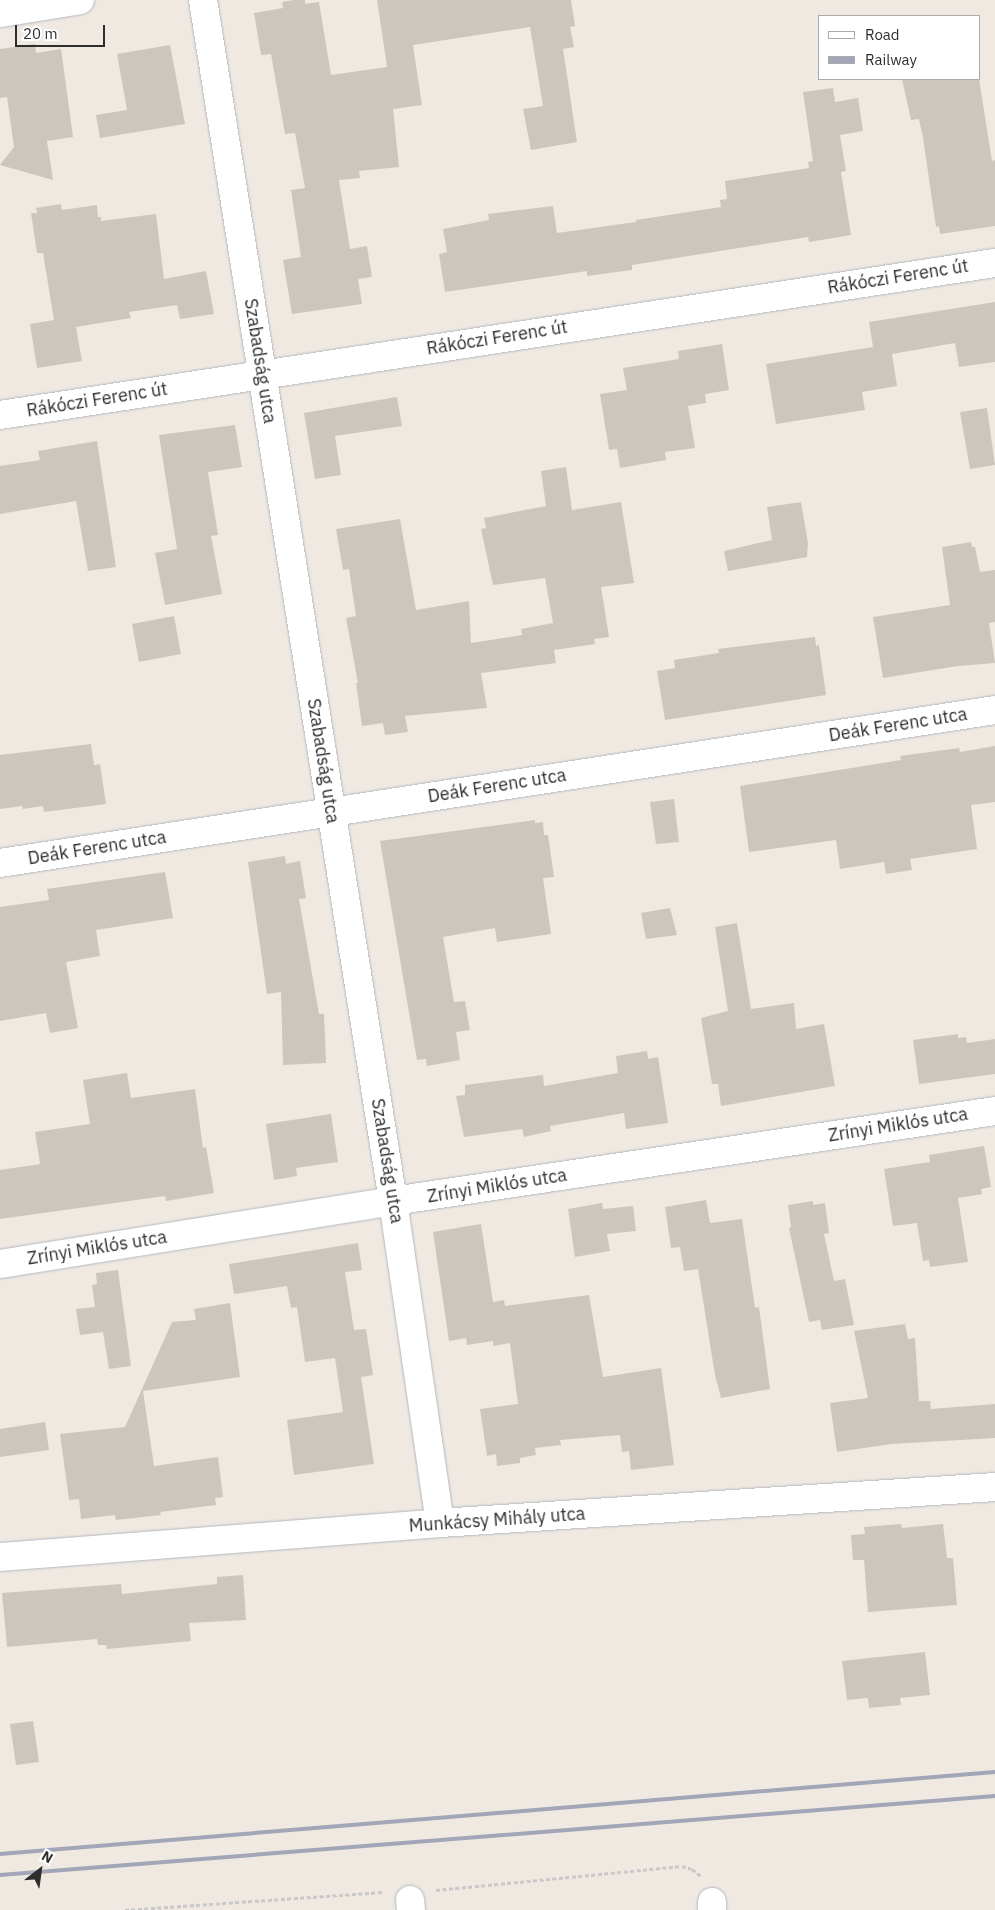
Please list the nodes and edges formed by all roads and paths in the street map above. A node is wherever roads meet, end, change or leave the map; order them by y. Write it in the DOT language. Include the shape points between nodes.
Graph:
graph roads {
  1 [pos="80,0"];
  2 [pos="203,0"];
  3 [pos="0,12"];
  4 [pos="995,262"];
  5 [pos="262,374"];
  6 [pos="0,416"];
  7 [pos="995,710"];
  8 [pos="330,811"];
  9 [pos="0,863"];
  10 [pos="995,1111"];
  11 [pos="393,1201"];
  12 [pos="0,1264"];
  13 [pos="995,1487"];
  14 [pos="440,1523"];
  15 [pos="0,1557"];
  16 [pos="410,1905"];
  17 [pos="712,1906"];
  18 [pos="125,1910"];
  1 -- 3 [label="street"];
  2 -- 5 [label="street, Szabadság utca"];
  4 -- 5 [label="street, Rákóczi Ferenc út"];
  5 -- 6 [label="street, Rákóczi Ferenc út"];
  5 -- 8 [label="street, Szabadság utca"];
  7 -- 8 [label="street, Deák Ferenc utca"];
  8 -- 9 [label="street, Deák Ferenc utca"];
  8 -- 11 [label="street, Szabadság utca"];
  10 -- 11 [label="street, Zrínyi Miklós utca"];
  11 -- 12 [label="street, Zrínyi Miklós utca"];
  11 -- 14 [label="street, Szabadság utca"];
  13 -- 14 [label="street, Munkácsy Mihály utca"];
  14 -- 15 [label="street, Munkácsy Mihály utca"];
  16 -- 17 [label="path" via="420,1893 432,1890 682,1866 700,1876 706,1884"];
  16 -- 18 [label="path" via="384,1892"];
}
